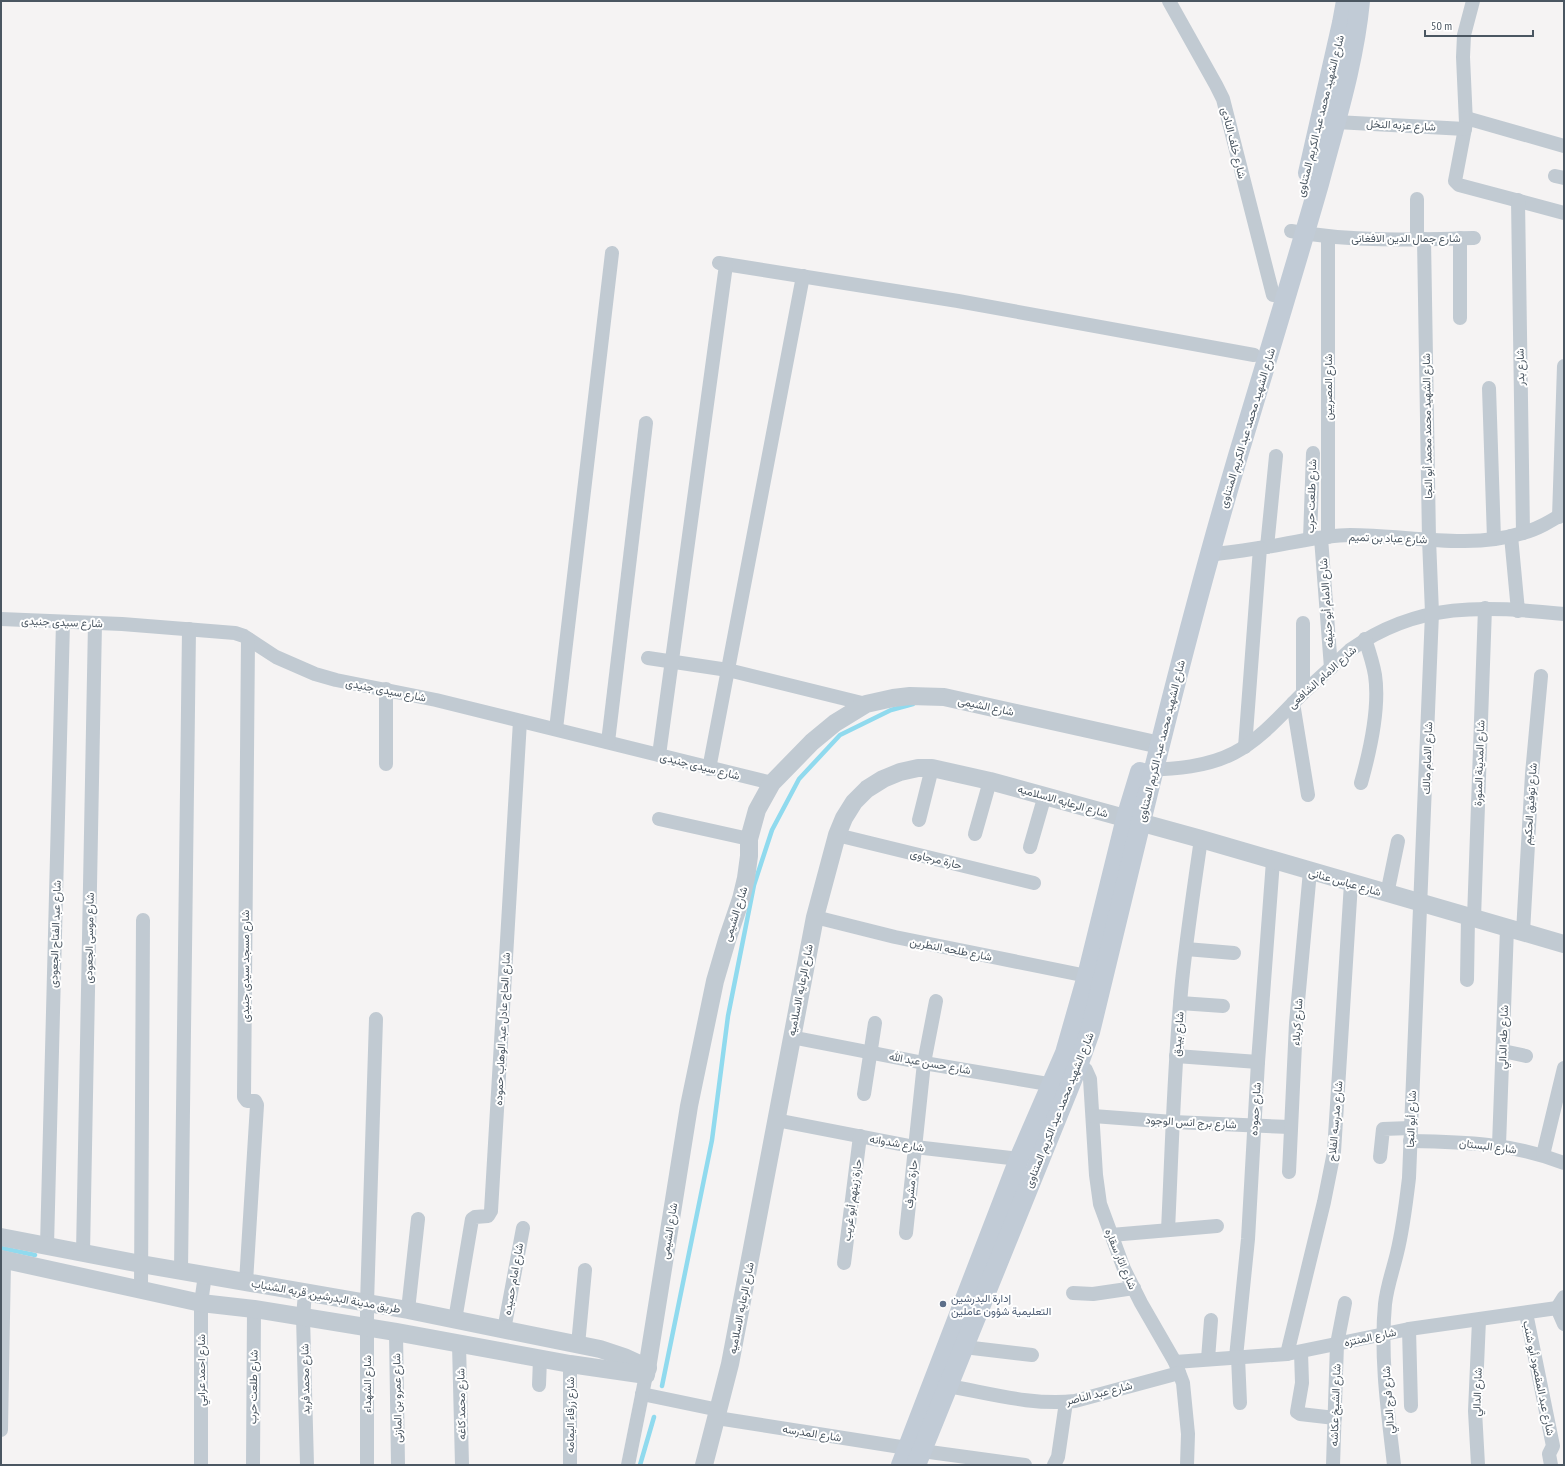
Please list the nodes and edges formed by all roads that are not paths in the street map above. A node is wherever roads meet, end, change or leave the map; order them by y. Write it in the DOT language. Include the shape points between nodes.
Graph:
graph roads {
  1 [pos="1169,1"];
  2 [pos="1346,1"];
  3 [pos="1360,1"];
  4 [pos="1473,1"];
  5 [pos="1336,122"];
  6 [pos="1466,123"];
  7 [pos="1564,146"];
  8 [pos="1417,199"];
  9 [pos="1518,200"];
  10 [pos="1564,213"];
  11 [pos="1298,233"];
  12 [pos="1328,237"];
  13 [pos="1420,239"];
  14 [pos="612,253"];
  15 [pos="803,276"];
  16 [pos="1273,295"];
  17 [pos="1460,318"];
  18 [pos="1254,355"];
  19 [pos="1564,366"];
  20 [pos="1489,388"];
  21 [pos="646,423"];
  22 [pos="1313,453"];
  23 [pos="1276,456"];
  24 [pos="1220,499"];
  25 [pos="1561,515"];
  26 [pos="1517,534"];
  27 [pos="1320,538"];
  28 [pos="1429,539"];
  29 [pos="1494,539"];
  30 [pos="1264,548"];
  31 [pos="1209,555"];
  32 [pos="1484,608"];
  33 [pos="1518,611"];
  34 [pos="1432,613"];
  35 [pos="1564,614"];
  36 [pos="1,619"];
  37 [pos="63,622"];
  38 [pos="96,623"];
  39 [pos="1303,623"];
  40 [pos="189,629"];
  41 [pos="248,639"];
  42 [pos="1365,639"];
  43 [pos="648,658"];
  44 [pos="672,661"];
  45 [pos="1331,668"];
  46 [pos="728,670"];
  47 [pos="1541,676"];
  48 [pos="386,689"];
  49 [pos="1298,698"];
  50 [pos="866,704"];
  51 [pos="520,722"];
  52 [pos="556,729"];
  53 [pos="608,742"];
  54 [pos="1154,743"];
  55 [pos="1246,746"];
  56 [pos="659,756"];
  57 [pos="386,764"];
  58 [pos="932,768"];
  59 [pos="709,769"];
  60 [pos="1147,770"];
  61 [pos="990,781"];
  62 [pos="1361,783"];
  63 [pos="772,784"];
  64 [pos="1045,795"];
  65 [pos="1308,796"];
  66 [pos="659,819"];
  67 [pos="920,820"];
  68 [pos="1133,820"];
  69 [pos="975,834"];
  70 [pos="837,835"];
  71 [pos="749,839"];
  72 [pos="1201,840"];
  73 [pos="1398,841"];
  74 [pos="1030,847"];
  75 [pos="1273,861"];
  76 [pos="1310,872"];
  77 [pos="1034,883"];
  78 [pos="1351,883"];
  79 [pos="1387,894"];
  80 [pos="1419,903"];
  81 [pos="815,917"];
  82 [pos="1471,918"];
  83 [pos="143,920"];
  84 [pos="1515,930"];
  85 [pos="1564,944"];
  86 [pos="1186,949"];
  87 [pos="1234,953"];
  88 [pos="1087,976"];
  89 [pos="1466,980"];
  90 [pos="936,1001"];
  91 [pos="1180,1003"];
  92 [pos="1223,1006"];
  93 [pos="376,1019"];
  94 [pos="875,1023"];
  95 [pos="791,1037"];
  96 [pos="1503,1051"];
  97 [pos="870,1052"];
  98 [pos="1176,1056"];
  99 [pos="1526,1056"];
  100 [pos="1072,1058"];
  101 [pos="1258,1062"];
  102 [pos="924,1063"];
  103 [pos="1564,1068"];
  104 [pos="1060,1086"];
  105 [pos="864,1094"];
  106 [pos="1093,1116"];
  107 [pos="776,1120"];
  108 [pos="1173,1122"];
  109 [pos="1254,1125"];
  110 [pos="1290,1126"];
  111 [pos="1410,1135"];
  112 [pos="860,1136"];
  113 [pos="1499,1145"];
  114 [pos="915,1147"];
  115 [pos="1543,1155"];
  116 [pos="1380,1157"];
  117 [pos="1019,1158"];
  118 [pos="1564,1163"];
  119 [pos="1289,1172"];
  120 [pos="418,1219"];
  121 [pos="1217,1226"];
  122 [pos="523,1228"];
  123 [pos="1168,1230"];
  124 [pos="906,1233"];
  125 [pos="1110,1235"];
  126 [pos="1,1237"];
  127 [pos="46,1246"];
  128 [pos="83,1253"];
  129 [pos="3,1259"];
  130 [pos="844,1263"];
  131 [pos="141,1264"];
  132 [pos="585,1270"];
  133 [pos="181,1271"];
  134 [pos="205,1274"];
  135 [pos="246,1282"];
  136 [pos="1134,1288"];
  137 [pos="141,1289"];
  138 [pos="305,1293"];
  139 [pos="1073,1293"];
  140 [pos="201,1303"];
  141 [pos="367,1303"];
  142 [pos="1345,1303"];
  143 [pos="1562,1305"];
  144 [pos="254,1309"];
  145 [pos="408,1310"];
  146 [pos="1526,1314"];
  147 [pos="303,1317"];
  148 [pos="455,1320"];
  149 [pos="1210,1320"];
  150 [pos="1479,1320"];
  151 [pos="1564,1324"];
  152 [pos="366,1327"];
  153 [pos="1409,1329"];
  154 [pos="504,1330"];
  155 [pos="396,1332"];
  156 [pos="1384,1334"];
  157 [pos="459,1344"];
  158 [pos="1337,1344"];
  159 [pos="578,1345"];
  160 [pos="964,1347"];
  161 [pos="1301,1352"];
  162 [pos="1287,1354"];
  163 [pos="1032,1355"];
  164 [pos="1237,1357"];
  165 [pos="540,1359"];
  166 [pos="1208,1359"];
  167 [pos="570,1364"];
  168 [pos="1176,1367"];
  169 [pos="647,1372"];
  170 [pos="539,1385"];
  171 [pos="948,1386"];
  172 [pos="642,1394"];
  173 [pos="1066,1402"];
  174 [pos="1240,1403"];
  175 [pos="1412,1406"];
  176 [pos="718,1414"];
  177 [pos="1335,1418"];
  178 [pos="1,1430"];
  179 [pos="1559,1447"];
  180 [pos="911,1457"];
  181 [pos="201,1465"];
  182 [pos="253,1465"];
  183 [pos="307,1465"];
  184 [pos="367,1465"];
  185 [pos="398,1465"];
  186 [pos="462,1465"];
  187 [pos="570,1465"];
  188 [pos="628,1465"];
  189 [pos="704,1465"];
  190 [pos="1025,1465"];
  191 [pos="1054,1465"];
  192 [pos="1187,1465"];
  193 [pos="1332,1465"];
  194 [pos="1394,1465"];
  195 [pos="1478,1465"];
  196 [pos="1551,1465"];
  1 -- 16 [label="street, شارع خلف النادى" via="1223,99"];
  2 -- 11 [label="main road, شارع الشهيد محمد عبد الكريم المتناوى"];
  3 -- 5 [label="main road, شارع الشهيد محمد عبد الكريم المتناوى" via="1351,66"];
  4 -- 6 [label="street" via="1463,46"];
  5 -- 6 [label="street, شارع عزبه النخل"];
  5 -- 11 [label="main road, شارع الشهيد محمد عبد الكريم المتناوى"];
  6 -- 7 [label="street, شارع عزبه النخل"];
  6 -- 9 [label="street" via="1455,179 1457,184"];
  8 -- 13 [label="street, شارع الشهيد محمد محمد أبو النجا"];
  9 -- 10 [label="street"];
  9 -- 26 [label="street, شارع بدر"];
  11 -- 12 [label="street, شارع جمال الدين الافغانى"];
  11 -- 16 [label="main road, شارع الشهيد محمد عبد الكريم المتناوى"];
  11 -- 24 [label="main road, شارع الشهيد محمد عبد الكريم المتناوى"];
  12 -- 13 [label="street, شارع جمال الدين الافغانى"];
  12 -- 27 [label="street, شارع المصريين"];
  13 -- 17 [label="street, شارع جمال الدين الافغانى" via="1467,238"];
  13 -- 28 [label="street, شارع الشهيد محمد محمد أبو النجا"];
  14 -- 52 [label="street"];
  15 -- 18 [label="street" via="958,301"];
  15 -- 44 [label="street" via="722,264"];
  15 -- 46 [label="street"];
  16 -- 18 [label="main road, شارع الشهيد محمد عبد الكريم المتناوى"];
  18 -- 24 [label="main road, شارع الشهيد محمد عبد الكريم المتناوى"];
  19 -- 25 [label="street"];
  20 -- 29 [label="street"];
  21 -- 53 [label="street"];
  22 -- 27 [label="street, شارع طلعت حرب"];
  23 -- 30 [label="street"];
  24 -- 31 [label="main road, شارع الشهيد محمد عبد الكريم المتناوى"];
  24 -- 54 [label="main road, شارع الشهيد محمد عبد الكريم المتناوى"];
  25 -- 26 [label="street, شارع عباد بن تميم" via="1546,524"];
  26 -- 29 [label="street, شارع عباد بن تميم"];
  26 -- 33 [label="street, شارع بدر"];
  27 -- 28 [label="street, شارع عباد بن تميم" via="1350,535"];
  27 -- 30 [label="street, شارع عباد بن تميم"];
  27 -- 45 [label="street, شارع الامام أبو حنيفه"];
  28 -- 29 [label="street, شارع عباد بن تميم"];
  28 -- 34 [label="street, شارع الشهيد محمد محمد أبو النجا"];
  30 -- 31 [label="street, شارع عباد بن تميم"];
  30 -- 55 [label="street"];
  31 -- 54 [label="main road, شارع الشهيد محمد عبد الكريم المتناوى"];
  32 -- 33 [label="street, شارع الامام الشافعى"];
  32 -- 34 [label="street, شارع الامام الشافعى"];
  32 -- 82 [label="street, شارع المدينة المنورة"];
  33 -- 35 [label="street, شارع الامام الشافعى"];
  34 -- 42 [label="street, شارع الامام الشافعى" via="1405,621"];
  34 -- 80 [label="street, شارع الامام مالك" via="1426,795"];
  36 -- 37 [label="street, شارع سيدى جنيدى"];
  37 -- 38 [label="street, شارع سيدى جنيدى"];
  37 -- 127 [label="street, شارع عبد الفتاح الجعودى"];
  38 -- 40 [label="street, شارع سيدى جنيدى"];
  38 -- 128 [label="street, شارع موسى الجعودى"];
  39 -- 49 [label="street"];
  40 -- 41 [label="street, شارع سيدى جنيدى" via="235,633"];
  40 -- 133 [label="street"];
  41 -- 48 [label="street, شارع سيدى جنيدى" via="276,658 315,674"];
  41 -- 135 [label="street, شارع مسجد سيدى جنيدى" via="244,1097 247,1101 255,1101 257,1105"];
  42 -- 45 [label="street, شارع الامام الشافعى"];
  42 -- 62 [label="street" via="1375,676 1376,692 1370,751"];
  43 -- 44 [label="street"];
  44 -- 46 [label="street"];
  44 -- 56 [label="street"];
  45 -- 49 [label="street, شارع الامام الشافعى"];
  46 -- 50 [label="street"];
  46 -- 59 [label="street"];
  47 -- 84 [label="street, شارع توفيق الحكيم"];
  48 -- 51 [label="street, شارع سيدى جنيدى"];
  48 -- 57 [label="street"];
  49 -- 55 [label="street, شارع الامام الشافعى"];
  49 -- 65 [label="street"];
  50 -- 54 [label="street, شارع الشيمى" via="910,696 944,697"];
  50 -- 63 [label="street, شارع الشيمى" via="835,723 812,742"];
  51 -- 52 [label="street, شارع سيدى جنيدى"];
  51 -- 148 [label="street, شارع الحاج عادل عبد الوهاب حموده" via="491,1211 488,1216 472,1219"];
  52 -- 53 [label="street, شارع سيدى جنيدى"];
  53 -- 56 [label="street, شارع سيدى جنيدى"];
  54 -- 60 [label="main road, شارع الشهيد محمد عبد الكريم المتناوى"];
  55 -- 60 [label="street, شارع الامام الشافعى" via="1213,762 1191,767"];
  56 -- 59 [label="street, شارع سيدى جنيدى"];
  58 -- 61 [label="street, شارع الرعايه الاسلاميه"];
  58 -- 67 [label="street"];
  58 -- 70 [label="street, شارع الرعايه الاسلاميه" via="900,772 867,789 851,807"];
  59 -- 63 [label="street, شارع سيدى جنيدى"];
  60 -- 68 [label="main road, شارع الشهيد محمد عبد الكريم المتناوى"];
  61 -- 64 [label="street, شارع الرعايه الاسلاميه"];
  61 -- 69 [label="street"];
  63 -- 71 [label="street, شارع الشيمى" via="757,810"];
  64 -- 68 [label="street, شارع الرعايه الاسلاميه"];
  64 -- 74 [label="street"];
  66 -- 71 [label="street"];
  68 -- 72 [label="street, شارع عباس عنانى"];
  68 -- 88 [label="main road, شارع الشهيد محمد عبد الكريم المتناوى"];
  68 -- 100 [label="main road, شارع الشهيد محمد عبد الكريم المتناوى" via="1090,1032"];
  70 -- 77 [label="street, حارة مرجاوى"];
  70 -- 81 [label="street, شارع الرعايه الاسلاميه"];
  71 -- 169 [label="street, شارع الشيمى" via="746,878 715,980 689,1106"];
  72 -- 75 [label="street, شارع عباس عنانى"];
  72 -- 86 [label="street, شارع بيدق"];
  73 -- 79 [label="street"];
  75 -- 76 [label="street, شارع عباس عنانى"];
  75 -- 101 [label="street, شارع حموده"];
  76 -- 78 [label="street, شارع عباس عنانى"];
  76 -- 110 [label="street, شارع كربلاء" via="1296,1023"];
  78 -- 79 [label="street, شارع عباس عنانى"];
  78 -- 162 [label="street, شارع مدرسه الفلاح" via="1334,1152"];
  79 -- 80 [label="street, شارع عباس عنانى"];
  80 -- 82 [label="street, شارع عباس عنانى"];
  80 -- 111 [label="street, شارع أبو النجا"];
  81 -- 88 [label="street, شارع طلحه النطرين" via="895,937"];
  81 -- 95 [label="street, شارع الرعايه الاسلاميه"];
  82 -- 84 [label="street, شارع عباس عنانى"];
  82 -- 89 [label="street, شارع المدينة المنورة"];
  83 -- 131 [label="street"];
  84 -- 85 [label="street, شارع عباس عنانى"];
  84 -- 96 [label="street, شارع طه الدالي"];
  86 -- 87 [label="street"];
  86 -- 91 [label="street, شارع بيدق"];
  88 -- 100 [label="main road, شارع الشهيد محمد عبد الكريم المتناوى"];
  90 -- 102 [label="street, حارة مشرف"];
  91 -- 92 [label="street"];
  91 -- 98 [label="street, شارع بيدق"];
  93 -- 141 [label="street, شارع الشهداء"];
  94 -- 97 [label="street"];
  95 -- 97 [label="street, شارع حسن عبد الله"];
  95 -- 107 [label="street, شارع الرعايه الاسلاميه"];
  96 -- 99 [label="street"];
  96 -- 113 [label="street, شارع طه الدالي"];
  97 -- 102 [label="street, شارع حسن عبد الله"];
  97 -- 105 [label="street"];
  98 -- 101 [label="street"];
  98 -- 108 [label="street, شارع بيدق"];
  100 -- 104 [label="main road, شارع الشهيد محمد عبد الكريم المتناوى"];
  100 -- 106 [label="street, شارع اثار سقاره" via="1086,1070 1090,1079"];
  101 -- 109 [label="street, شارع حموده"];
  102 -- 104 [label="street, شارع حسن عبد الله"];
  102 -- 114 [label="street, حارة مشرف"];
  103 -- 115 [label="street"];
  104 -- 117 [label="main road, شارع الشهيد محمد عبد الكريم المتناوى"];
  104 -- 160 [label="main road, شارع الشهيد محمد عبد الكريم المتناوى"];
  106 -- 108 [label="street, شارع برج انس الوجود"];
  106 -- 125 [label="street, شارع اثار سقاره" via="1100,1204"];
  107 -- 112 [label="street, شارع شدوانه"];
  107 -- 176 [label="street, شارع الرعايه الاسلاميه" via="730,1364"];
  108 -- 109 [label="street, شارع برج انس الوجود"];
  108 -- 123 [label="street, شارع بيدق"];
  109 -- 110 [label="street, شارع برج انس الوجود"];
  109 -- 164 [label="street, شارع حموده" via="1248,1239"];
  110 -- 119 [label="street, شارع كربلاء"];
  111 -- 113 [label="street, شارع البستان"];
  111 -- 116 [label="street, شارع البستان" via="1383,1129"];
  111 -- 156 [label="street, شارع أبو النجا" via="1409,1178 1398,1252 1388,1287"];
  112 -- 114 [label="street, شارع شدوانه"];
  112 -- 130 [label="street, حارة زينهم أبو غريب"];
  113 -- 115 [label="street, شارع البستان"];
  114 -- 117 [label="street, شارع شدوانه"];
  114 -- 124 [label="street, حارة مشرف"];
  115 -- 118 [label="street, شارع البستان"];
  117 -- 180 [label="main road, شارع الشهيد محمد عبد الكريم المتناوى"];
  120 -- 145 [label="street"];
  121 -- 123 [label="street"];
  122 -- 154 [label="street, شارع امام حميده"];
  123 -- 125 [label="street"];
  125 -- 136 [label="street, شارع اثار سقاره"];
  126 -- 127 [label="street, طريق مدينة البدرشين, قريه الشنباب"];
  127 -- 128 [label="street, طريق مدينة البدرشين, قريه الشنباب"];
  128 -- 131 [label="street, طريق مدينة البدرشين, قريه الشنباب"];
  129 -- 137 [label="street, طريق مدينة البدرشين, قريه الشنباب"];
  129 -- 178 [label="street"];
  131 -- 133 [label="street, طريق مدينة البدرشين, قريه الشنباب"];
  131 -- 137 [label="street"];
  132 -- 159 [label="street"];
  133 -- 134 [label="street, طريق مدينة البدرشين, قريه الشنباب"];
  134 -- 135 [label="street, طريق مدينة البدرشين, قريه الشنباب"];
  134 -- 140 [label="street, شارع احمد عرابي"];
  135 -- 138 [label="street, طريق مدينة البدرشين, قريه الشنباب"];
  136 -- 139 [label="street" via="1093,1294"];
  136 -- 168 [label="street, شارع اثار سقاره"];
  137 -- 140 [label="street, طريق مدينة البدرشين, قريه الشنباب"];
  138 -- 141 [label="street, طريق مدينة البدرشين, قريه الشنباب"];
  138 -- 147 [label="street, شارع محمد فريد"];
  140 -- 144 [label="street, طريق مدينة البدرشين, قريه الشنباب"];
  140 -- 181 [label="street, شارع احمد عرابي"];
  141 -- 145 [label="street, طريق مدينة البدرشين, قريه الشنباب"];
  141 -- 152 [label="street, شارع الشهداء"];
  142 -- 158 [label="street, شارع الشيخ عكاشه"];
  143 -- 146 [label="street, شارع المنتزه"];
  143 -- 151 [label="street"];
  144 -- 147 [label="street, طريق مدينة البدرشين, قريه الشنباب"];
  144 -- 182 [label="street, شارع طلعت حرب"];
  145 -- 148 [label="street, طريق مدينة البدرشين, قريه الشنباب"];
  146 -- 150 [label="street, شارع المنتزه"];
  146 -- 179 [label="street, شارع عبد المقصود أبو شنب"];
  147 -- 152 [label="street, طريق مدينة البدرشين, قريه الشنباب"];
  147 -- 183 [label="street, شارع محمد فريد"];
  148 -- 154 [label="street, طريق مدينة البدرشين, قريه الشنباب"];
  149 -- 166 [label="street"];
  150 -- 153 [label="street, شارع المنتزه"];
  150 -- 195 [label="street, شارع الدالي" via="1475,1411"];
  152 -- 155 [label="street, طريق مدينة البدرشين, قريه الشنباب"];
  152 -- 184 [label="street, شارع الشهداء"];
  153 -- 156 [label="street, شارع المنتزه"];
  153 -- 175 [label="street"];
  154 -- 159 [label="street, طريق مدينة البدرشين, قريه الشنباب"];
  155 -- 157 [label="street, طريق مدينة البدرشين, قريه الشنباب"];
  155 -- 185 [label="street, شارع عمرو بن المازنى"];
  156 -- 158 [label="street, شارع المنتزه"];
  156 -- 194 [label="street, شارع فرج الدالي"];
  157 -- 165 [label="street, طريق مدينة البدرشين, قريه الشنباب"];
  157 -- 186 [label="street, شارع محمد كاغه"];
  158 -- 161 [label="street, شارع المنتزه"];
  158 -- 177 [label="street, شارع الشيخ عكاشه"];
  159 -- 169 [label="street, طريق مدينة البدرشين, قريه الشنباب" via="612,1353"];
  160 -- 163 [label="street"];
  160 -- 171 [label="main road, شارع الشهيد محمد عبد الكريم المتناوى"];
  161 -- 162 [label="street, شارع المنتزه"];
  161 -- 177 [label="street" via="1302,1383 1297,1412"];
  162 -- 164 [label="street, شارع المنتزه"];
  164 -- 166 [label="street, شارع المنتزه"];
  164 -- 174 [label="street, شارع حموده"];
  165 -- 167 [label="street, طريق مدينة البدرشين, قريه الشنباب"];
  165 -- 170 [label="street"];
  166 -- 168 [label="street, شارع المنتزه"];
  167 -- 169 [label="street, طريق مدينة البدرشين, قريه الشنباب"];
  167 -- 187 [label="street, شارع زرقاء اليمامه"];
  168 -- 173 [label="street, شارع عبد الناصر"];
  168 -- 192 [label="street, شارع اثار سقاره" via="1183,1383 1188,1434"];
  169 -- 172 [label="street, شارع الشيمى"];
  171 -- 173 [label="street, شارع عبد الناصر" via="1047,1403"];
  171 -- 180 [label="main road, شارع الشهيد محمد عبد الكريم المتناوى"];
  172 -- 176 [label="street, شارع المدرسه"];
  172 -- 188 [label="street, شارع الشيمى"];
  173 -- 191 [label="street" via="1058,1457"];
  176 -- 180 [label="street, شارع المدرسه"];
  176 -- 189 [label="street, شارع الرعايه الاسلاميه"];
  177 -- 193 [label="street, شارع الشيخ عكاشه"];
  179 -- 196 [label="street, شارع عبد المقصود أبو شنب" via="1549,1454"];
  180 -- 190 [label="street, شارع المدرسه"];
}
